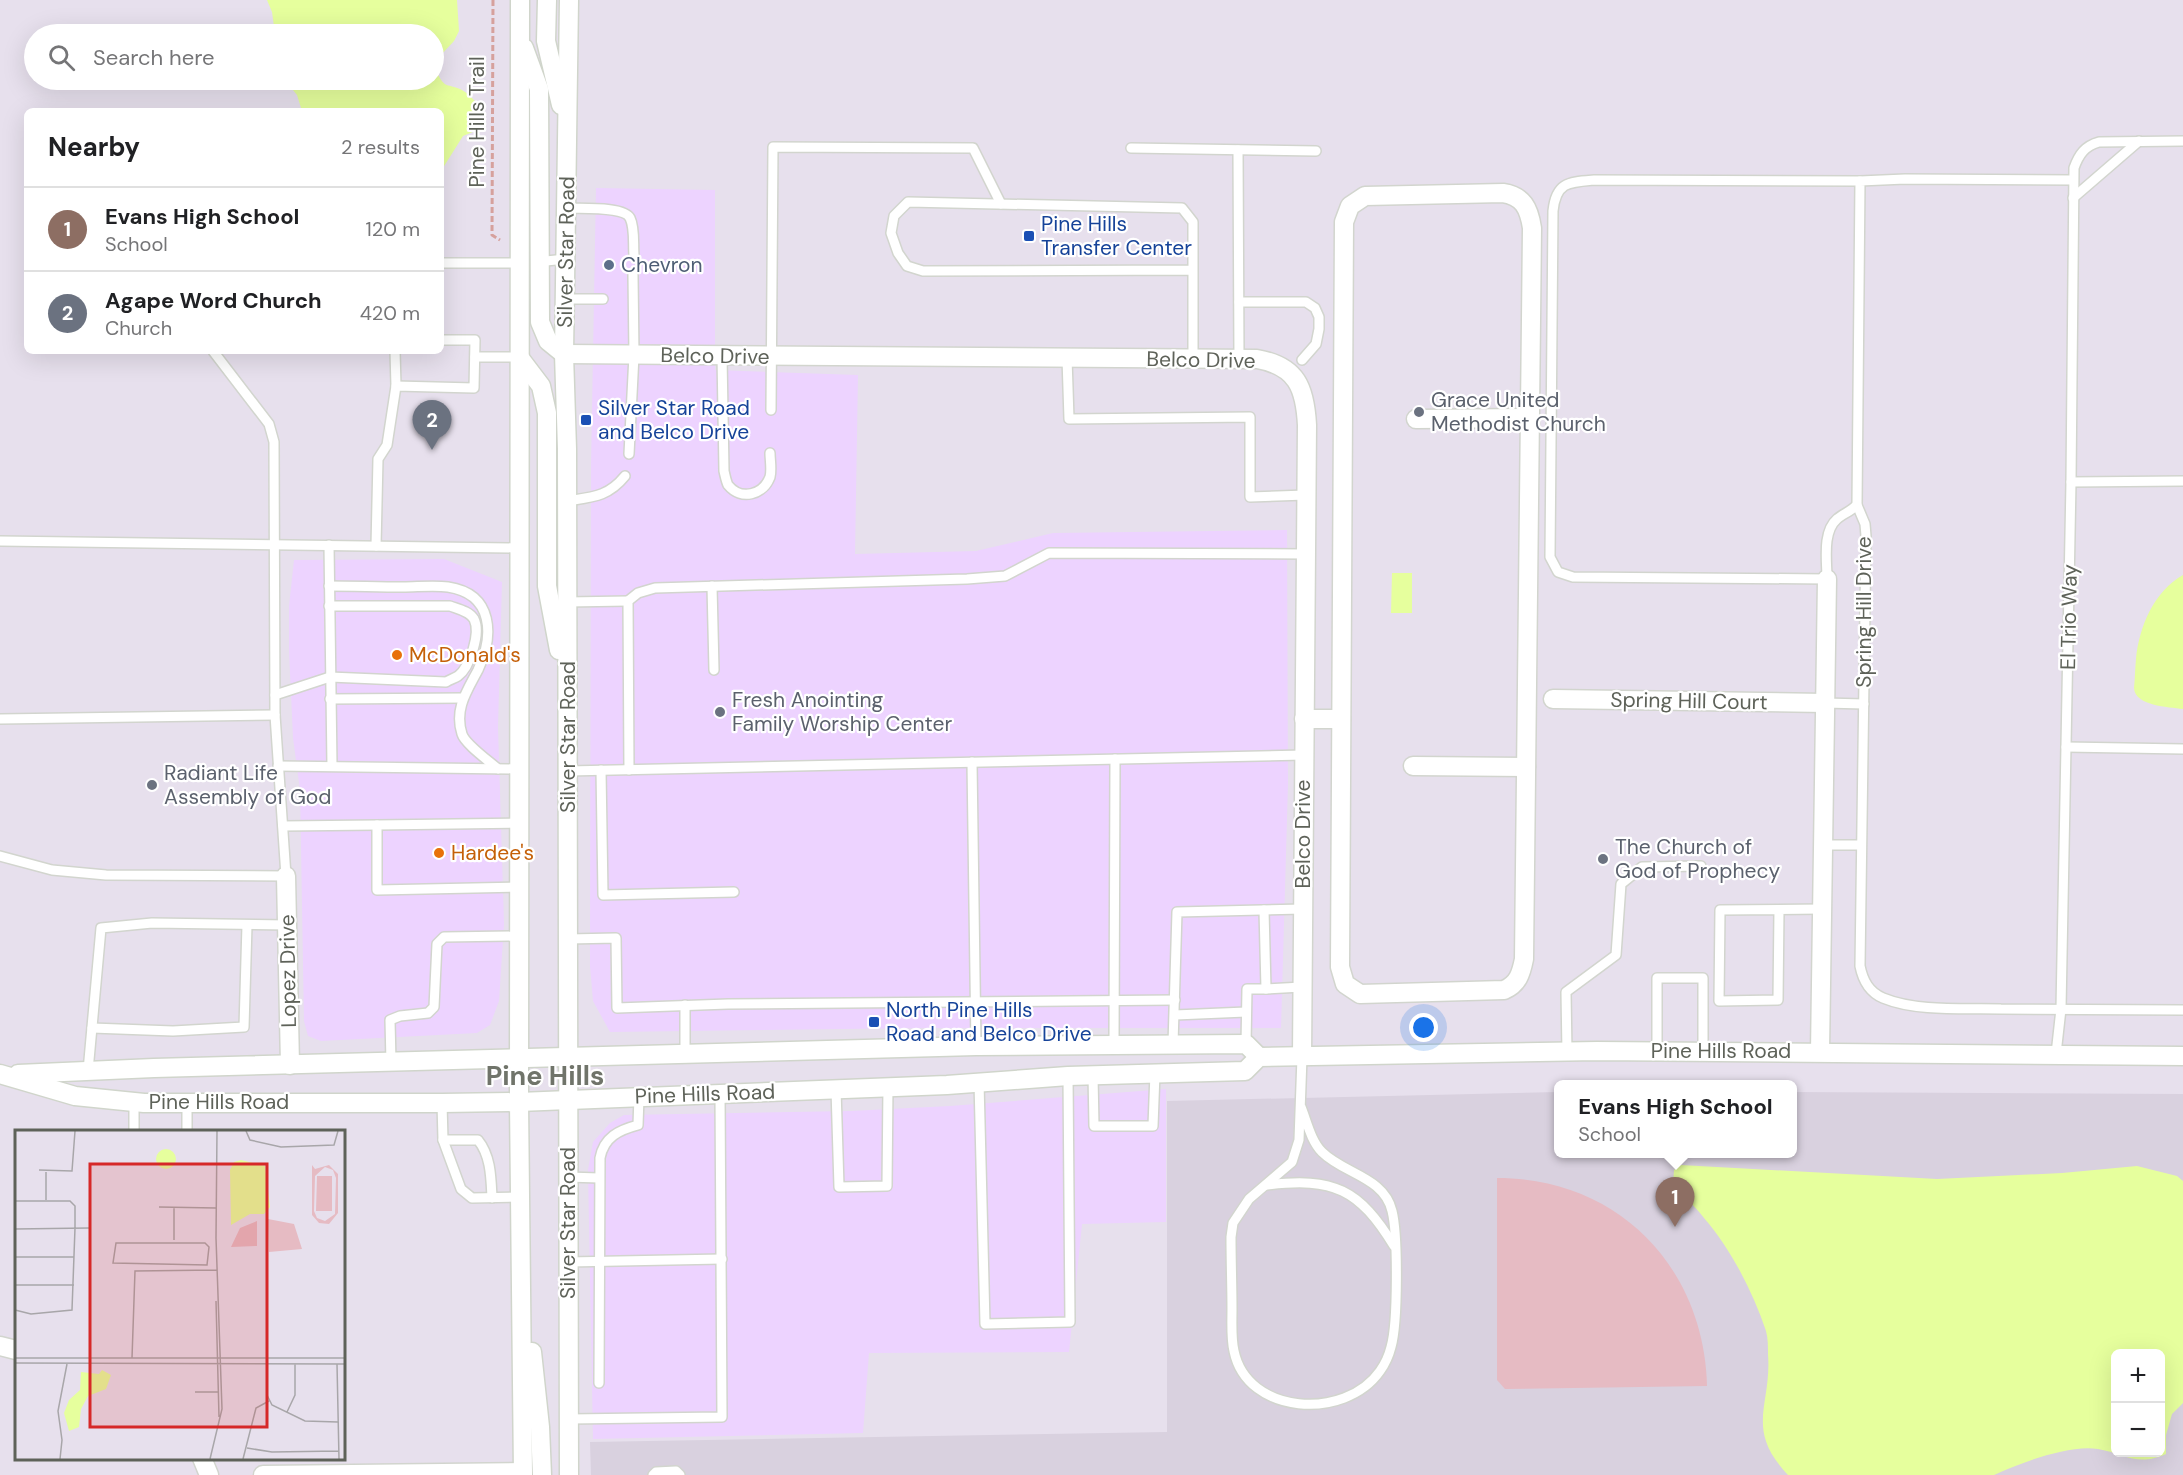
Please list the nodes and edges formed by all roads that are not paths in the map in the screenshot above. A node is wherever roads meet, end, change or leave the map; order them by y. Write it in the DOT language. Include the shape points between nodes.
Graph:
graph roads {
  1 [pos="520,0"];
  2 [pos="547,0"];
  3 [pos="569,0"];
  4 [pos="519,35"];
  5 [pos="568,136"];
  6 [pos="2139,141"];
  7 [pos="2183,141"];
  8 [pos="1131,148"];
  9 [pos="1238,150"];
  10 [pos="1316,151"];
  11 [pos="2073,180"];
  12 [pos="1860,181"];
  13 [pos="2073,198"];
  14 [pos="1001,204"];
  15 [pos="567,208"];
  16 [pos="634,255"];
  17 [pos="566,259"];
  18 [pos="444,262"];
  19 [pos="539,262"];
  20 [pos="519,263"];
  21 [pos="1193,270"];
  22 [pos="633,275"];
  23 [pos="566,299"];
  24 [pos="603,299"];
  25 [pos="1239,302"];
  26 [pos="444,340"];
  27 [pos="215,354"];
  28 [pos="395,354"];
  29 [pos="564,354"];
  30 [pos="634,355"];
  31 [pos="722,356"];
  32 [pos="770,356"];
  33 [pos="475,357"];
  34 [pos="519,357"];
  35 [pos="1067,358"];
  36 [pos="1193,359"];
  37 [pos="1239,359"];
  38 [pos="1302,360"];
  39 [pos="396,386"];
  40 [pos="771,410"];
  41 [pos="1530,418"];
  42 [pos="1416,419"];
  43 [pos="770,453"];
  44 [pos="629,454"];
  45 [pos="625,476"];
  46 [pos="2183,481"];
  47 [pos="2072,482"];
  48 [pos="1306,495"];
  49 [pos="567,501"];
  50 [pos="1857,505"];
  51 [pos="0,541"];
  52 [pos="273,544"];
  53 [pos="329,545"];
  54 [pos="376,546"];
  55 [pos="519,548"];
  56 [pos="1306,554"];
  57 [pos="1827,579"];
  58 [pos="329,586"];
  59 [pos="712,586"];
  60 [pos="628,601"];
  61 [pos="567,602"];
  62 [pos="329,606"];
  63 [pos="714,670"];
  64 [pos="330,678"];
  65 [pos="568,693"];
  66 [pos="275,695"];
  67 [pos="463,698"];
  68 [pos="330,699"];
  69 [pos="1553,699"];
  70 [pos="1825,703"];
  71 [pos="1864,704"];
  72 [pos="275,715"];
  73 [pos="0,718"];
  74 [pos="1304,719"];
  75 [pos="1341,719"];
  76 [pos="2066,747"];
  77 [pos="2183,749"];
  78 [pos="1304,755"];
  79 [pos="1115,759"];
  80 [pos="972,762"];
  81 [pos="278,766"];
  82 [pos="332,766"];
  83 [pos="1413,766"];
  84 [pos="1526,767"];
  85 [pos="498,769"];
  86 [pos="519,769"];
  87 [pos="601,770"];
  88 [pos="629,770"];
  89 [pos="568,771"];
  90 [pos="519,823"];
  91 [pos="377,825"];
  92 [pos="282,826"];
  93 [pos="1823,845"];
  94 [pos="1861,845"];
  95 [pos="0,856"];
  96 [pos="1701,866"];
  97 [pos="286,876"];
  98 [pos="519,887"];
  99 [pos="734,892"];
  100 [pos="1303,909"];
  101 [pos="1822,909"];
  102 [pos="1263,910"];
  103 [pos="1779,910"];
  104 [pos="247,924"];
  105 [pos="287,925"];
  106 [pos="519,936"];
  107 [pos="568,939"];
  108 [pos="1302,987"];
  109 [pos="1266,989"];
  110 [pos="1114,1000"];
  111 [pos="1175,1000"];
  112 [pos="975,1001"];
  113 [pos="685,1005"];
  114 [pos="2061,1009"];
  115 [pos="2183,1010"];
  116 [pos="1246,1012"];
  117 [pos="1175,1015"];
  118 [pos="92,1028"];
  119 [pos="1173,1044"];
  120 [pos="1246,1044"];
  121 [pos="1114,1045"];
  122 [pos="976,1046"];
  123 [pos="1657,1051"];
  124 [pos="1703,1051"];
  125 [pos="1567,1052"];
  126 [pos="1820,1052"];
  127 [pos="685,1054"];
  128 [pos="2056,1054"];
  129 [pos="2183,1056"];
  130 [pos="568,1057"];
  131 [pos="1259,1057"];
  132 [pos="1302,1057"];
  133 [pos="519,1059"];
  134 [pos="391,1062"];
  135 [pos="290,1065"];
  136 [pos="88,1071"];
  137 [pos="1155,1073"];
  138 [pos="2,1075"];
  139 [pos="1093,1075"];
  140 [pos="1068,1076"];
  141 [pos="979,1082"];
  142 [pos="888,1086"];
  143 [pos="836,1089"];
  144 [pos="720,1094"];
  145 [pos="639,1097"];
  146 [pos="568,1100"];
  147 [pos="134,1102"];
  148 [pos="519,1102"];
  149 [pos="442,1103"];
  150 [pos="187,1104"];
  151 [pos="1301,1107"];
  152 [pos="134,1130"];
  153 [pos="187,1130"];
  154 [pos="443,1140"];
  155 [pos="568,1178"];
  156 [pos="598,1178"];
  157 [pos="1266,1185"];
  158 [pos="519,1197"];
  159 [pos="492,1198"];
  160 [pos="520,1243"];
  161 [pos="1396,1248"];
  162 [pos="722,1259"];
  163 [pos="568,1262"];
  164 [pos="598,1262"];
  165 [pos="0,1346"];
  166 [pos="15,1350"];
  167 [pos="598,1383"];
  168 [pos="569,1419"];
  169 [pos="203,1460"];
  170 [pos="523,1473"];
  171 [pos="209,1475"];
  172 [pos="263,1475"];
  173 [pos="542,1475"];
  174 [pos="569,1475"];
  175 [pos="653,1475"];
  176 [pos="680,1475"];
  1 -- 4 [label="main road"];
  2 -- 5 [label="main road" via="546,40"];
  3 -- 5 [label="main road, Silver Star Road"];
  4 -- 19 [label="main road" via="539,89"];
  4 -- 20 [label="main road"];
  5 -- 15 [label="main road, Silver Star Road"];
  6 -- 7 [label="lane, El Trio Way"];
  6 -- 11 [label="lane, El Trio Way" via="2090,145 2077,158"];
  6 -- 13 [label="lane"];
  8 -- 9 [label="lane"];
  9 -- 10 [label="lane"];
  9 -- 25 [label="lane"];
  11 -- 12 [label="lane"];
  11 -- 13 [label="lane, El Trio Way"];
  12 -- 50 [label="lane, Spring Hill Drive"];
  12 -- 57 [label="lane" via="1594,180 1564,185 1554,200 1550,557 1558,572 1574,577"];
  13 -- 47 [label="lane, El Trio Way"];
  14 -- 21 [label="lane" via="1182,208 1193,222"];
  14 -- 21 [label="lane" via="908,202 894,216 891,232 898,254 907,266 923,271"];
  14 -- 32 [label="lane" via="973,148 772,147"];
  15 -- 16 [label="lane" via="627,213 633,227"];
  15 -- 17 [label="main road, Silver Star Road"];
  17 -- 19 [label="lane"];
  17 -- 23 [label="main road, Silver Star Road"];
  18 -- 20 [label="lane"];
  19 -- 20 [label="lane"];
  19 -- 29 [label="main road" via="540,322 548,341"];
  20 -- 34 [label="main road"];
  21 -- 36 [label="lane"];
  22 -- 30 [label="lane" via="630,299"];
  23 -- 24 [label="lane"];
  23 -- 29 [label="main road, Silver Star Road"];
  25 -- 37 [label="lane"];
  25 -- 38 [label="lane" via="1306,302 1315,308 1319,317 1316,344"];
  26 -- 33 [label="lane" via="475,340"];
  27 -- 52 [label="lane" via="269,424 274,442"];
  28 -- 39 [label="lane"];
  29 -- 30 [label="main road, Belco Drive"];
  29 -- 49 [label="main road, Silver Star Road"];
  30 -- 31 [label="main road, Belco Drive"];
  30 -- 44 [label="lane"];
  31 -- 32 [label="main road, Belco Drive"];
  31 -- 43 [label="lane" via="724,471 728,484 749,495 763,489 770,475"];
  32 -- 35 [label="main road, Belco Drive"];
  32 -- 40 [label="lane"];
  33 -- 34 [label="lane"];
  33 -- 39 [label="lane" via="474,388"];
  34 -- 55 [label="main road"];
  34 -- 65 [label="main road" via="541,386 548,413 547,586"];
  35 -- 36 [label="main road, Belco Drive"];
  35 -- 48 [label="lane" via="1070,419 1250,417 1250,496"];
  36 -- 37 [label="main road, Belco Drive"];
  37 -- 48 [label="main road, Belco Drive" via="1282,366 1299,383 1306,410"];
  39 -- 54 [label="lane" via="387,445 378,459"];
  41 -- 42 [label="main road"];
  41 -- 75 [label="main road" via="1532,228 1520,198 1503,193 1374,194 1358,199 1350,206 1344,222"];
  41 -- 84 [label="main road"];
  45 -- 49 [label="lane" via="605,494"];
  46 -- 47 [label="lane"];
  47 -- 76 [label="lane, El Trio Way"];
  48 -- 56 [label="main road, Belco Drive"];
  49 -- 61 [label="main road, Silver Star Road"];
  50 -- 57 [label="lane" via="1836,520 1827,535"];
  50 -- 71 [label="lane, Spring Hill Drive" via="1866,536"];
  51 -- 52 [label="lane"];
  52 -- 53 [label="lane"];
  52 -- 66 [label="lane"];
  53 -- 54 [label="lane"];
  53 -- 58 [label="lane"];
  54 -- 55 [label="lane"];
  55 -- 86 [label="main road"];
  56 -- 59 [label="lane" via="1049,554 1005,576"];
  56 -- 74 [label="main road, Belco Drive"];
  57 -- 70 [label="main road, Spring Hill Drive"];
  58 -- 62 [label="lane"];
  58 -- 67 [label="lane" via="449,587 470,595 483,609 488,643"];
  59 -- 60 [label="lane" via="656,588 638,593"];
  59 -- 63 [label="lane"];
  60 -- 61 [label="lane"];
  60 -- 88 [label="lane"];
  61 -- 65 [label="main road, Silver Star Road"];
  62 -- 64 [label="lane"];
  62 -- 64 [label="lane" via="450,606 464,610 474,619 476,629 469,661 459,676 446,682"];
  64 -- 66 [label="lane"];
  64 -- 68 [label="lane"];
  65 -- 89 [label="main road, Silver Star Road"];
  66 -- 72 [label="lane"];
  67 -- 68 [label="lane"];
  67 -- 85 [label="lane" via="458,717 463,737"];
  68 -- 82 [label="lane"];
  69 -- 70 [label="main road, Spring Hill Court"];
  70 -- 71 [label="lane"];
  70 -- 93 [label="main road, Spring Hill Drive"];
  71 -- 94 [label="lane, Spring Hill Drive"];
  72 -- 73 [label="lane"];
  72 -- 81 [label="lane"];
  74 -- 75 [label="main road"];
  74 -- 78 [label="main road, Belco Drive"];
  75 -- 84 [label="main road" via="1340,967 1345,984 1360,994 1495,992 1512,986 1519,978 1524,959"];
  76 -- 77 [label="lane"];
  76 -- 114 [label="lane, El Trio Way"];
  78 -- 79 [label="lane"];
  78 -- 100 [label="main road, Belco Drive"];
  79 -- 80 [label="lane"];
  79 -- 110 [label="lane"];
  80 -- 88 [label="lane"];
  80 -- 112 [label="lane"];
  81 -- 82 [label="lane"];
  81 -- 92 [label="lane"];
  82 -- 85 [label="lane"];
  83 -- 84 [label="main road"];
  85 -- 86 [label="lane"];
  86 -- 90 [label="main road"];
  87 -- 88 [label="lane"];
  87 -- 89 [label="lane"];
  87 -- 99 [label="lane" via="603,895"];
  89 -- 107 [label="main road, Silver Star Road"];
  90 -- 91 [label="lane"];
  90 -- 98 [label="main road"];
  91 -- 92 [label="lane"];
  91 -- 98 [label="lane" via="377,890"];
  92 -- 97 [label="lane"];
  93 -- 94 [label="lane"];
  93 -- 101 [label="main road, Spring Hill Drive"];
  94 -- 114 [label="lane, Spring Hill Drive" via="1859,956 1862,976 1874,993 1897,1002 1939,1008"];
  95 -- 97 [label="lane" via="52,870 106,875"];
  96 -- 125 [label="lane" via="1642,867 1621,884 1616,955 1566,992"];
  97 -- 105 [label="main road, Lopez Drive"];
  98 -- 106 [label="main road"];
  100 -- 102 [label="lane"];
  100 -- 108 [label="main road, Belco Drive"];
  101 -- 103 [label="lane"];
  101 -- 126 [label="main road, Spring Hill Drive"];
  102 -- 109 [label="lane"];
  102 -- 111 [label="lane" via="1177,912"];
  103 -- 103 [label="lane" via="1720,910 1719,1001 1778,1000"];
  104 -- 105 [label="lane"];
  104 -- 118 [label="lane" via="152,923 101,928"];
  104 -- 118 [label="lane" via="244,1027 173,1031"];
  105 -- 135 [label="main road, Lopez Drive"];
  106 -- 133 [label="main road"];
  106 -- 134 [label="lane" via="444,937 437,944 434,1007 428,1013 390,1020"];
  107 -- 113 [label="lane" via="616,938 617,1008"];
  107 -- 130 [label="main road, Silver Star Road"];
  108 -- 109 [label="lane"];
  108 -- 132 [label="main road, Belco Drive"];
  109 -- 116 [label="lane" via="1247,989"];
  110 -- 111 [label="lane"];
  110 -- 112 [label="lane"];
  110 -- 121 [label="lane"];
  111 -- 117 [label="lane"];
  112 -- 113 [label="lane"];
  112 -- 122 [label="lane"];
  113 -- 127 [label="lane"];
  114 -- 115 [label="lane, Spring Hill Drive"];
  114 -- 128 [label="lane, El Trio Way"];
  116 -- 117 [label="lane"];
  116 -- 120 [label="lane"];
  117 -- 119 [label="lane"];
  118 -- 136 [label="lane"];
  119 -- 120 [label="main road, Pine Hills Road"];
  119 -- 121 [label="main road, Pine Hills Road"];
  120 -- 131 [label="main road"];
  121 -- 122 [label="main road, Pine Hills Road"];
  122 -- 127 [label="main road, Pine Hills Road"];
  123 -- 124 [label="main road, Pine Hills Road"];
  123 -- 124 [label="lane" via="1657,978 1703,978"];
  123 -- 125 [label="main road, Pine Hills Road"];
  124 -- 126 [label="main road, Pine Hills Road"];
  125 -- 132 [label="main road, Pine Hills Road"];
  126 -- 128 [label="main road, Pine Hills Road"];
  127 -- 130 [label="main road, Pine Hills Road"];
  128 -- 129 [label="main road, Pine Hills Road"];
  130 -- 133 [label="main road, Pine Hills Road"];
  130 -- 146 [label="main road, Silver Star Road"];
  131 -- 132 [label="main road, Pine Hills Road"];
  131 -- 137 [label="main road, Pine Hills Road" via="1245,1071"];
  132 -- 151 [label="lane"];
  133 -- 134 [label="main road, Pine Hills Road"];
  133 -- 148 [label="main road"];
  134 -- 135 [label="main road, Pine Hills Road"];
  135 -- 136 [label="main road, Pine Hills Road"];
  136 -- 138 [label="main road, Pine Hills Road"];
  137 -- 139 [label="main road, Pine Hills Road"];
  137 -- 139 [label="lane" via="1153,1126 1094,1126"];
  138 -- 147 [label="main road, Pine Hills Road" via="75,1096"];
  139 -- 140 [label="main road, Pine Hills Road"];
  140 -- 141 [label="main road, Pine Hills Road"];
  140 -- 141 [label="lane" via="1070,1322 985,1323"];
  141 -- 142 [label="main road, Pine Hills Road"];
  142 -- 143 [label="main road, Pine Hills Road"];
  142 -- 143 [label="lane" via="887,1186 840,1187"];
  143 -- 144 [label="main road, Pine Hills Road"];
  144 -- 145 [label="main road, Pine Hills Road"];
  144 -- 162 [label="lane"];
  145 -- 146 [label="main road, Pine Hills Road"];
  145 -- 156 [label="lane" via="638,1125 609,1138 602,1148"];
  146 -- 148 [label="main road, Pine Hills Road"];
  146 -- 155 [label="main road, Silver Star Road"];
  147 -- 150 [label="main road, Pine Hills Road"];
  147 -- 152 [label="lane"];
  148 -- 149 [label="main road, Pine Hills Road"];
  148 -- 158 [label="main road"];
  149 -- 150 [label="main road, Pine Hills Road"];
  149 -- 154 [label="lane"];
  150 -- 153 [label="lane"];
  151 -- 157 [label="lane" via="1299,1140 1292,1162"];
  151 -- 161 [label="lane" via="1315,1144 1323,1153 1375,1185 1387,1197 1393,1212"];
  154 -- 159 [label="lane" via="461,1189 472,1198"];
  154 -- 159 [label="lane" via="478,1140 484,1147"];
  155 -- 156 [label="lane"];
  155 -- 163 [label="main road, Silver Star Road"];
  156 -- 164 [label="lane"];
  157 -- 161 [label="lane" via="1310,1183 1345,1191 1363,1203"];
  157 -- 161 [label="lane" via="1249,1199 1233,1223 1234,1351 1248,1379 1278,1398 1310,1405 1343,1401 1358,1393 1380,1371 1392,1346 1395,1328"];
  158 -- 159 [label="lane"];
  158 -- 160 [label="main road"];
  160 -- 170 [label="main road"];
  160 -- 173 [label="main road"];
  162 -- 164 [label="lane"];
  162 -- 168 [label="lane" via="722,1417"];
  163 -- 164 [label="lane"];
  163 -- 168 [label="main road, Silver Star Road"];
  164 -- 167 [label="lane"];
  165 -- 166 [label="main road"];
  168 -- 174 [label="main road, Silver Star Road"];
  169 -- 171 [label="main road"];
  170 -- 172 [label="main road"];
  175 -- 176 [label="lane" via="676,1471"];
}
